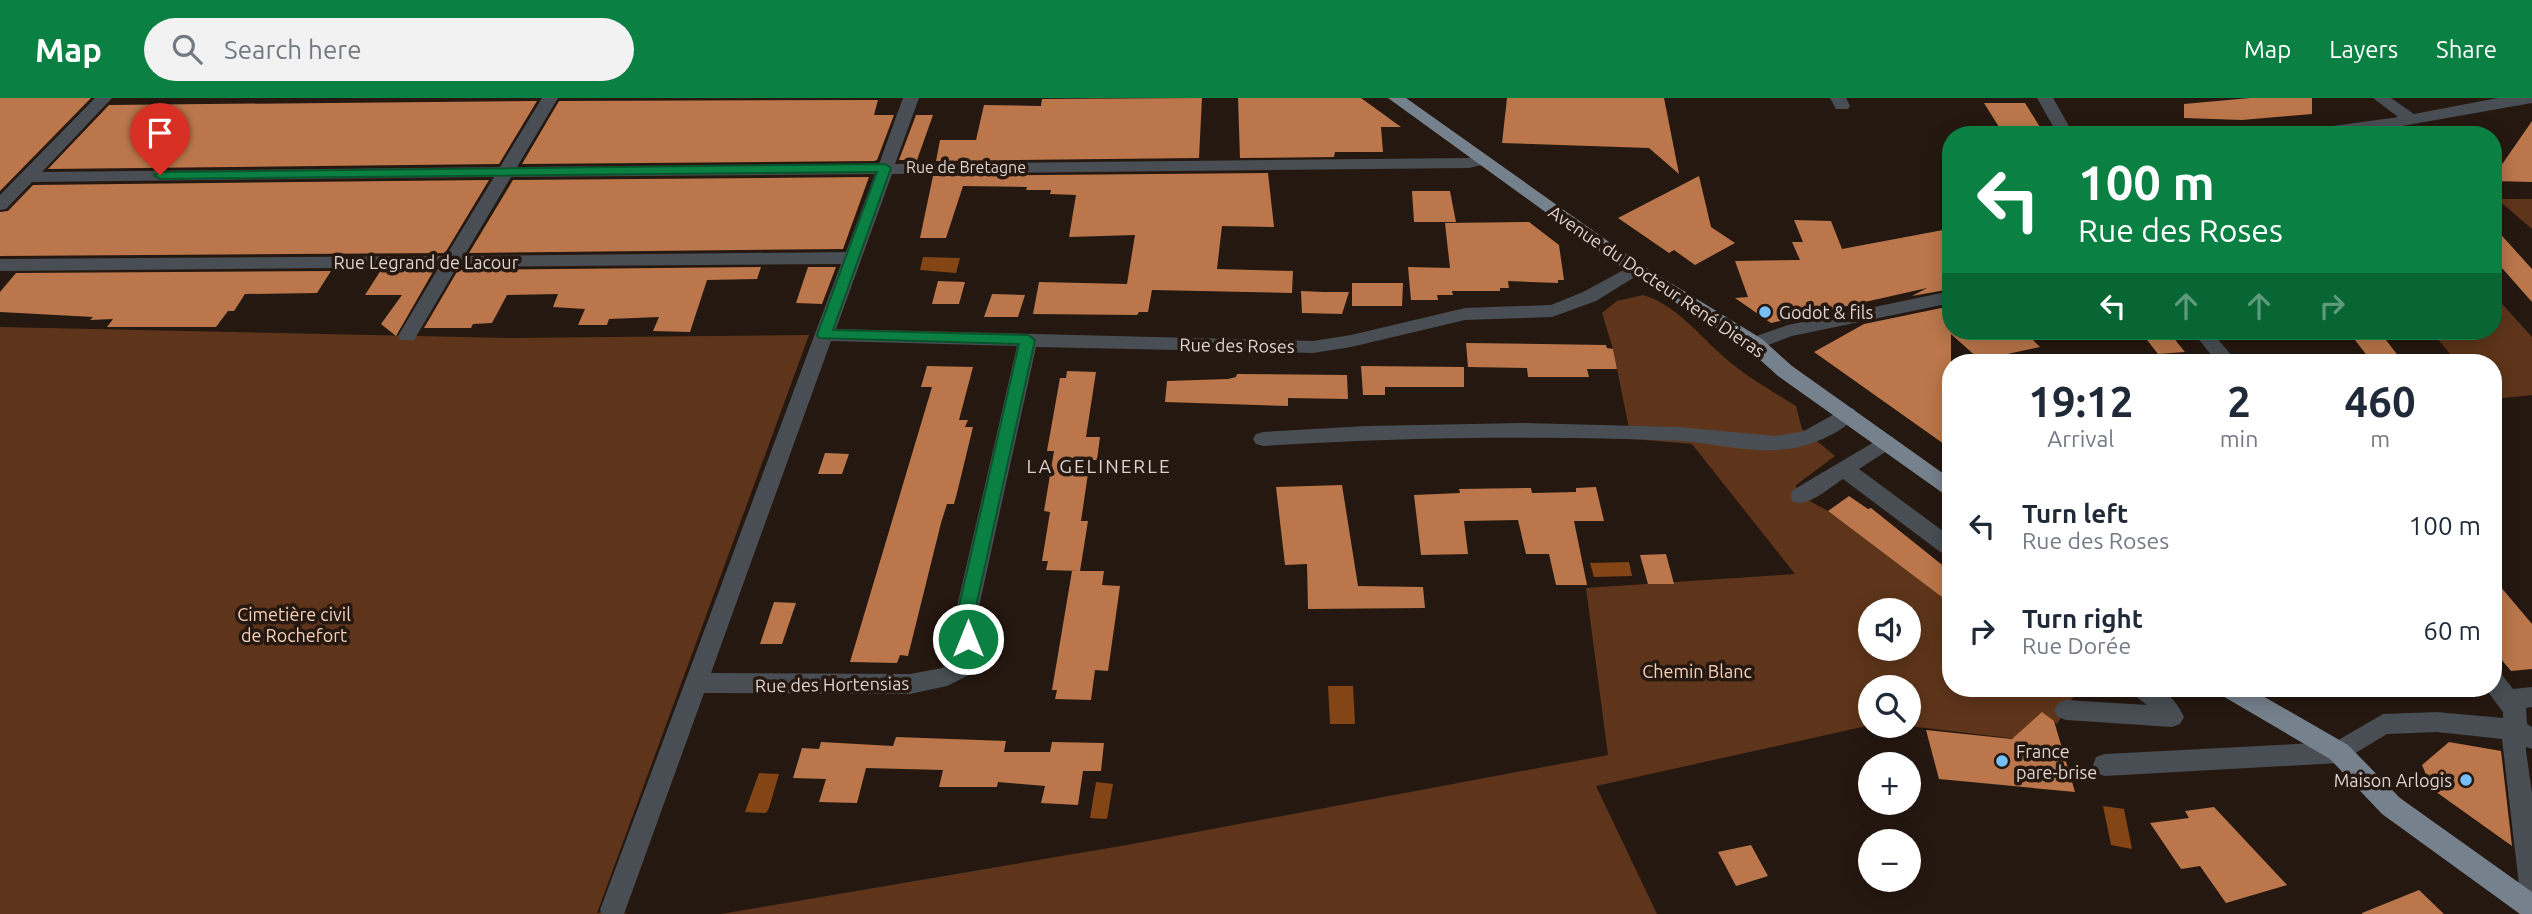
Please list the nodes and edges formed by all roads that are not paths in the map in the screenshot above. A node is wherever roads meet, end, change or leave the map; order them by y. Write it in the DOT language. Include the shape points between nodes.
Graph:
graph roads {
  1 [pos="104,98"];
  2 [pos="550,98"];
  3 [pos="911,98"];
  4 [pos="1396,98"];
  5 [pos="2045,98"];
  6 [pos="2381,98"];
  7 [pos="2532,98"];
  8 [pos="2410,118"];
  9 [pos="2061,126"];
  10 [pos="2371,126"];
  11 [pos="1484,160"];
  12 [pos="885,168"];
  13 [pos="507,171"];
  14 [pos="27,177"];
  15 [pos="0,205"];
  16 [pos="852,258"];
  17 [pos="453,262"];
  18 [pos="0,265"];
  19 [pos="1637,270"];
  20 [pos="1942,299"];
  21 [pos="824,335"];
  22 [pos="407,336"];
  23 [pos="1028,340"];
  24 [pos="2209,340"];
  25 [pos="1755,344"];
  26 [pos="2221,354"];
  27 [pos="1847,414"];
  28 [pos="1263,439"];
  29 [pos="1886,442"];
  30 [pos="1843,468"];
  31 [pos="1942,482"];
  32 [pos="1800,496"];
  33 [pos="1942,541"];
  34 [pos="698,683"];
  35 [pos="2502,691"];
  36 [pos="2502,692"];
  37 [pos="2154,697"];
  38 [pos="2244,697"];
  39 [pos="2532,697"];
  40 [pos="2066,710"];
  41 [pos="2524,734"];
  42 [pos="2339,752"];
  43 [pos="2105,765"];
  44 [pos="2532,885"];
  45 [pos="2532,907"];
  46 [pos="613,910"];
  1 -- 14 [label="street"];
  2 -- 13 [label="street"];
  3 -- 12 [label="street"];
  4 -- 11 [label="main road, Avenue du Docteur René Dieras"];
  5 -- 9 [label="street"];
  6 -- 8 [label="street"];
  7 -- 8 [label="street"];
  8 -- 10 [label="street"];
  11 -- 12 [label="street, Rue de Bretagne"];
  11 -- 19 [label="main road, Avenue du Docteur René Dieras"];
  12 -- 13 [label="street, Rue de Bretagne"];
  12 -- 16 [label="street"];
  13 -- 14 [label="street, Rue de Bretagne"];
  13 -- 17 [label="street"];
  14 -- 15 [label="street"];
  16 -- 17 [label="street, Rue Legrand de Lacour"];
  16 -- 21 [label="street"];
  17 -- 18 [label="street, Rue Legrand de Lacour"];
  17 -- 22 [label="street"];
  19 -- 23 [label="street, Rue des Roses" via="1563,308 1538,314 1495,310 1465,314 1348,344"];
  19 -- 25 [label="main road, Avenue du Docteur René Dieras"];
  20 -- 25 [label="street" via="1788,331"];
  21 -- 23 [label="street, Rue des Roses"];
  21 -- 34 [label="street"];
  23 -- 34 [label="street, Rue des Hortensias" via="967,611 970,651 966,664 942,678 909,684"];
  24 -- 26 [label="street"];
  25 -- 27 [label="main road, Avenue du Docteur René Dieras"];
  27 -- 28 [label="street" via="1805,439 1774,443 1680,434 1426,430"];
  27 -- 29 [label="main road, Avenue du Docteur René Dieras"];
  29 -- 30 [label="street"];
  29 -- 31 [label="main road, Avenue du Docteur René Dieras"];
  30 -- 32 [label="street"];
  30 -- 33 [label="street"];
  34 -- 46 [label="street"];
  35 -- 39 [label="street"];
  36 -- 41 [label="street" via="2515,709"];
  37 -- 40 [label="street" via="2172,717"];
  38 -- 42 [label="main road"];
  41 -- 42 [label="street" via="2437,722 2383,724"];
  41 -- 44 [label="street" via="2514,751"];
  42 -- 43 [label="street"];
  42 -- 45 [label="main road" via="2391,806"];
}
